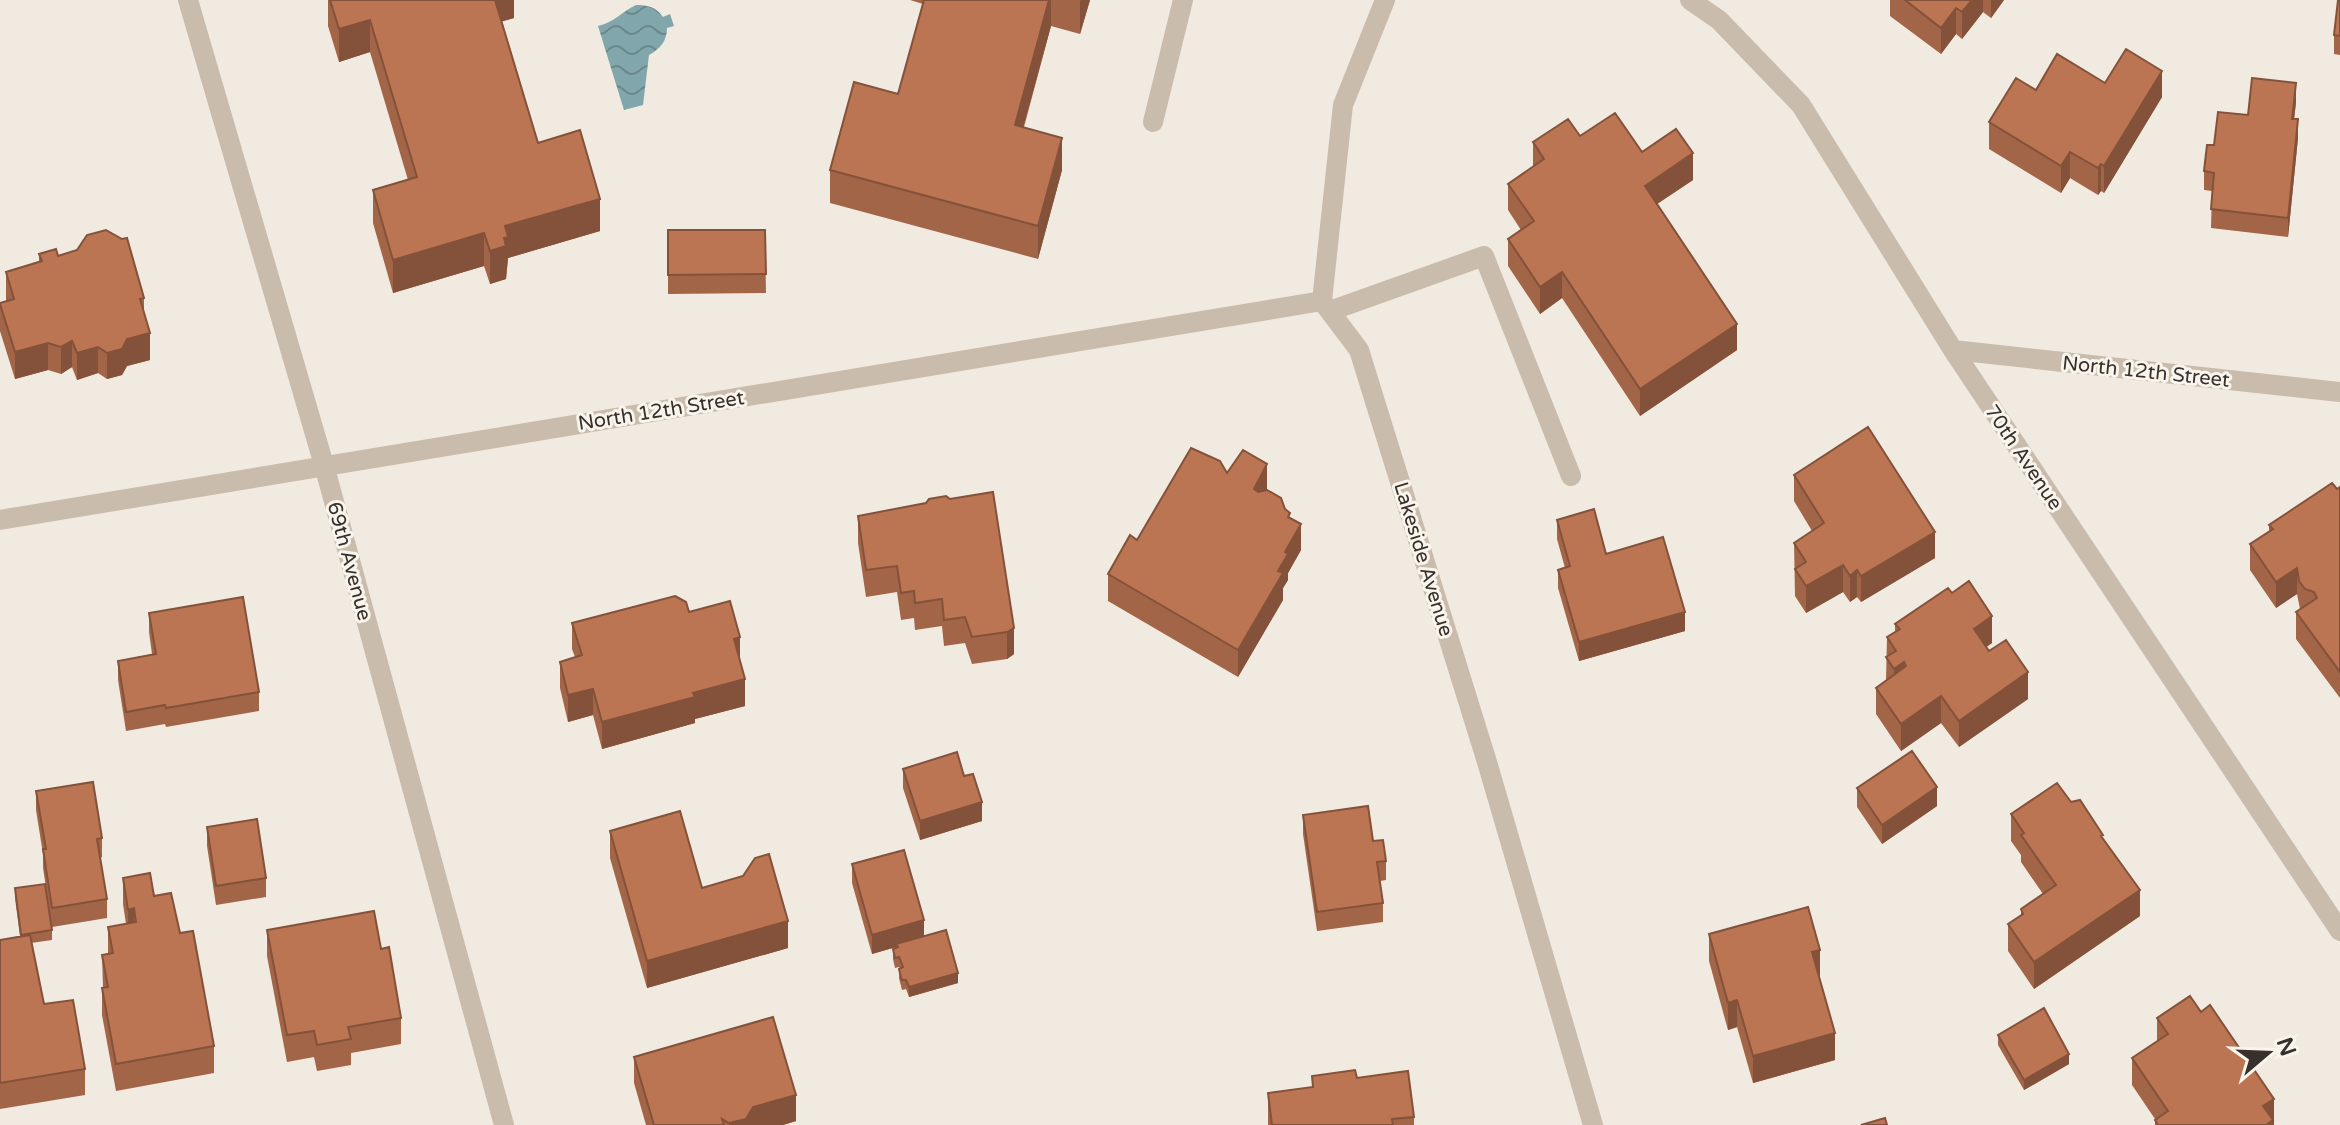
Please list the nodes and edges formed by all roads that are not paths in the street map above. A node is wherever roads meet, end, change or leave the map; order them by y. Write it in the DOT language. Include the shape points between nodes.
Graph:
graph roads {
  1 [pos="188,0"];
  2 [pos="1183,0"];
  3 [pos="1385,0"];
  4 [pos="1690,0"];
  5 [pos="1153,122"];
  6 [pos="1326,306"];
  7 [pos="1953,350"];
  8 [pos="2340,392"];
  9 [pos="324,465"];
  10 [pos="1571,476"];
  11 [pos="0,520"];
  12 [pos="2340,931"];
  13 [pos="504,1125"];
  14 [pos="1593,1125"];
  1 -- 9 [label="street, 69th Avenue"];
  2 -- 5 [label="street"];
  3 -- 6 [label="street" via="1343,105"];
  4 -- 7 [label="street, 70th Avenue" via="1719,20 1801,105"];
  6 -- 9 [label="street, North 12th Street"];
  6 -- 10 [label="street, North 12th Street" via="1484,256"];
  6 -- 14 [label="street, Lakeside Avenue" via="1359,350"];
  7 -- 8 [label="street, North 12th Street"];
  7 -- 12 [label="street, 70th Avenue"];
  9 -- 11 [label="street, North 12th Street"];
  9 -- 13 [label="street, 69th Avenue"];
}
